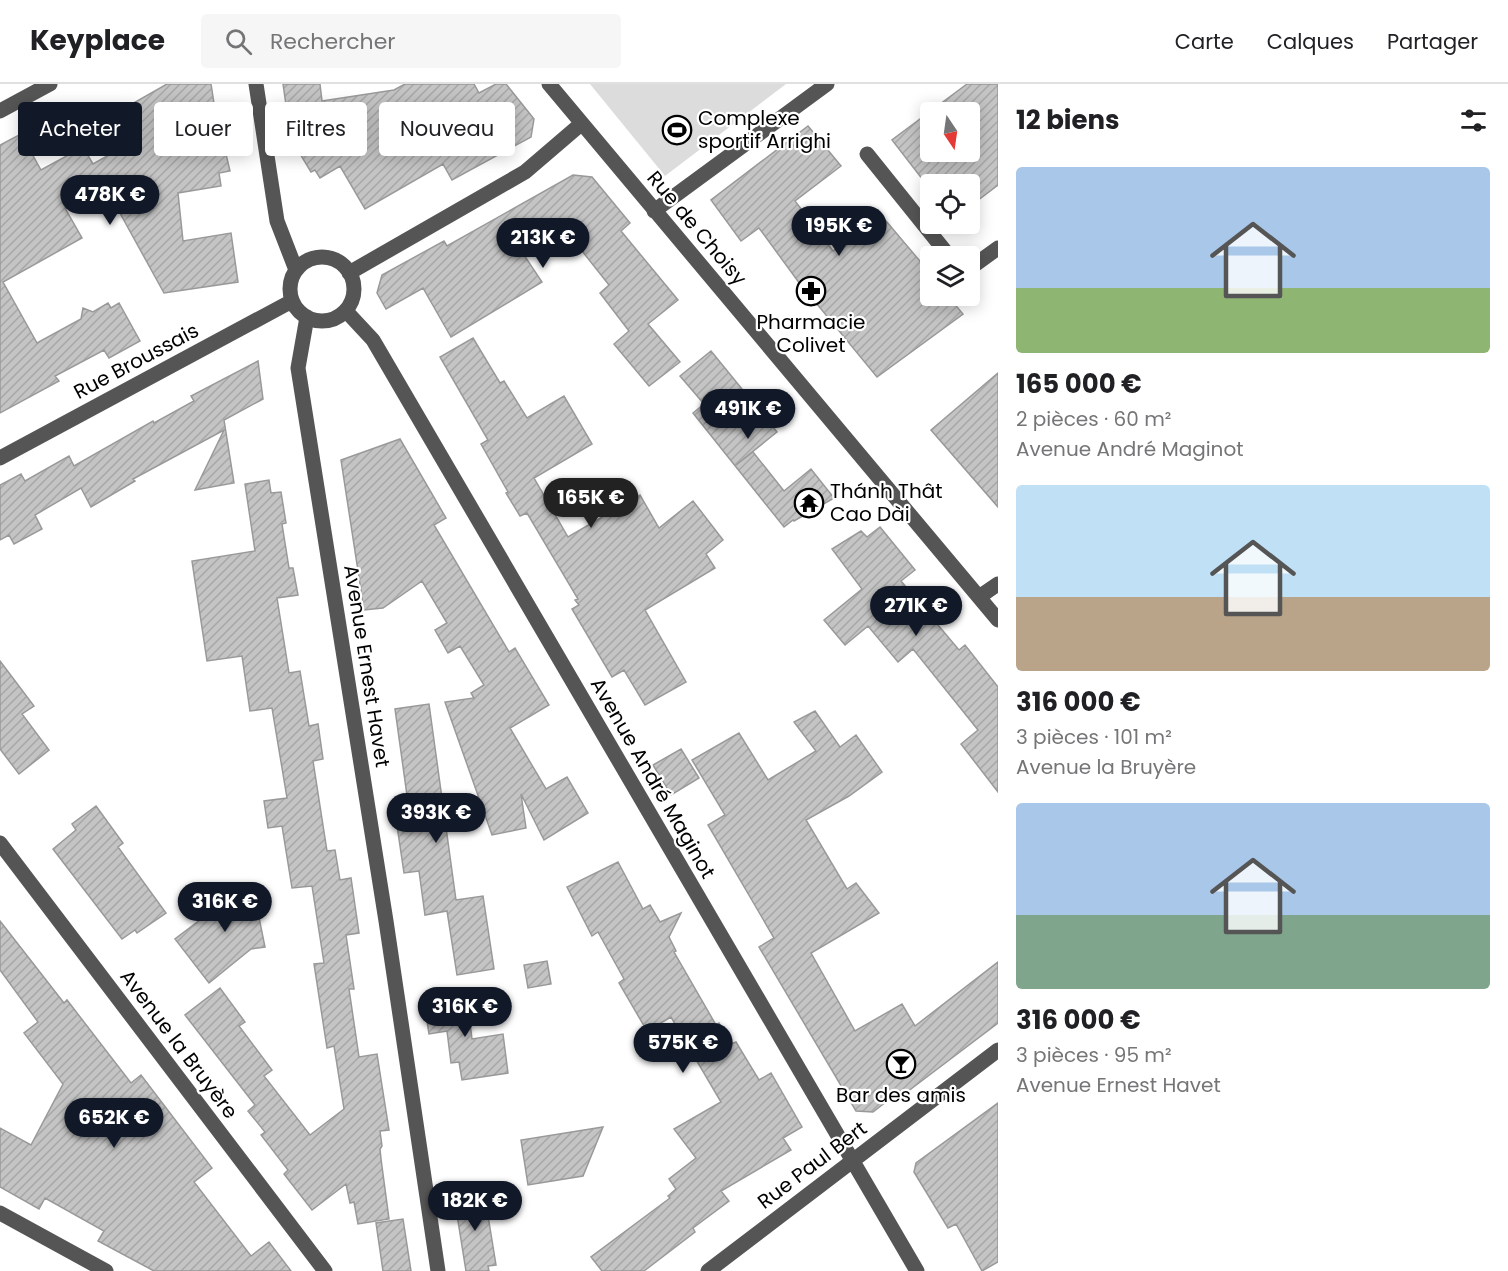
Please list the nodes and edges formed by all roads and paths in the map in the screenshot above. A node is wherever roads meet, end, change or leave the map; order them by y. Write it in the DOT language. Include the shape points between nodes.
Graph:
graph roads {
  1 [pos="50,84"];
  2 [pos="256,84"];
  3 [pos="549,84"];
  4 [pos="827,84"];
  5 [pos="0,111"];
  6 [pos="581,124"];
  7 [pos="867,154"];
  8 [pos="654,211"];
  9 [pos="941,246"];
  10 [pos="998,248"];
  11 [pos="980,261"];
  12 [pos="296,270"];
  13 [pos="349,273"];
  14 [pos="292,301"];
  15 [pos="346,310"];
  16 [pos="307,318"];
  17 [pos="0,458"];
  18 [pos="998,584"];
  19 [pos="979,597"];
  20 [pos="998,620"];
  21 [pos="0,843"];
  22 [pos="998,1050"];
  23 [pos="852,1160"];
  24 [pos="0,1213"];
  25 [pos="106,1271"];
  26 [pos="325,1271"];
  27 [pos="438,1271"];
  28 [pos="708,1271"];
  29 [pos="917,1271"];
  1 -- 5 [label="street"];
  2 -- 12 [label="street" via="277,221"];
  3 -- 6 [label="street, Rue de Choisy"];
  4 -- 8 [label="street"];
  6 -- 8 [label="street, Rue de Choisy"];
  6 -- 13 [label="street" via="525,172"];
  7 -- 9 [label="street"];
  8 -- 19 [label="street, Rue de Choisy"];
  10 -- 11 [label="street"];
  12 -- 13 [label="street" via="304,262 324,257"];
  12 -- 14 [label="street" via="291,280"];
  13 -- 15 [label="street" via="354,292"];
  14 -- 16 [label="street"];
  14 -- 17 [label="street, Rue Broussais"];
  15 -- 16 [label="street" via="328,320"];
  15 -- 23 [label="street, Avenue André Maginot" via="373,340"];
  16 -- 27 [label="street, Avenue Ernest Havet" via="298,368"];
  18 -- 19 [label="street"];
  19 -- 20 [label="street, Rue de Choisy"];
  21 -- 26 [label="street, Avenue la Bruyère"];
  22 -- 23 [label="street, Rue Paul Bert"];
  23 -- 28 [label="street, Rue Paul Bert"];
  23 -- 29 [label="street, Avenue André Maginot"];
  24 -- 25 [label="street"];
}
